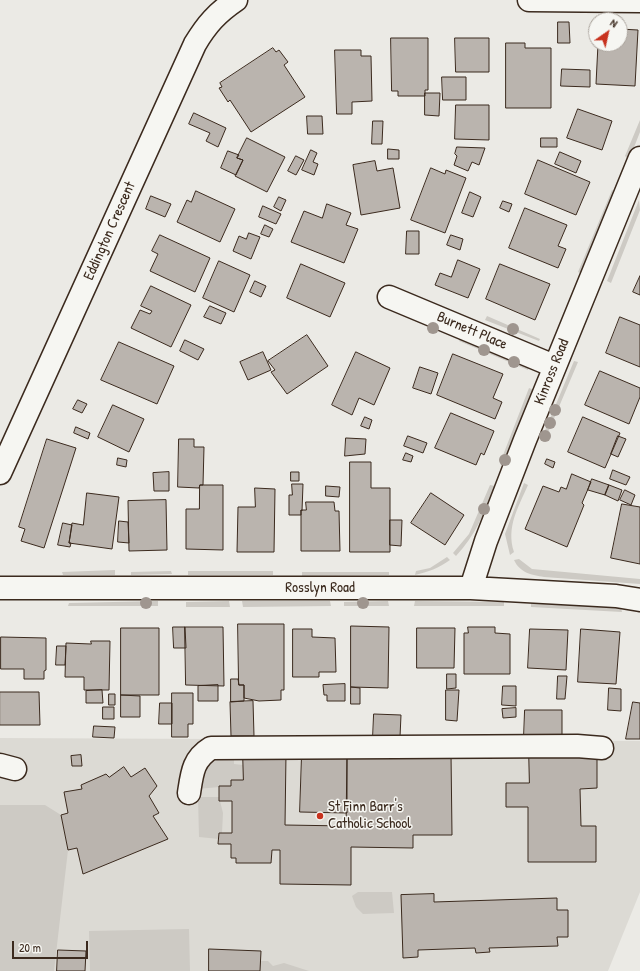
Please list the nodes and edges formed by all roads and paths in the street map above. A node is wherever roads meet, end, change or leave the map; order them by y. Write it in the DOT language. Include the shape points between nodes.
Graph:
graph roads {
  1 [pos="236,0"];
  2 [pos="529,0"];
  3 [pos="640,2"];
  4 [pos="640,158"];
  5 [pos="389,297"];
  6 [pos="554,366"];
  7 [pos="0,473"];
  8 [pos="0,588"];
  9 [pos="471,588"];
  10 [pos="640,600"];
  11 [pos="602,748"];
  12 [pos="189,792"];
  1 -- 7 [label="street, Eddington Crescent" via="220,11 206,26 195,44"];
  2 -- 3 [label="street"];
  4 -- 6 [label="street, Kinross Road"];
  5 -- 6 [label="street, Burnett Place"];
  6 -- 9 [label="street, Kinross Road" via="486,541"];
  8 -- 9 [label="street, Rosslyn Road"];
  9 -- 10 [label="street, Rosslyn Road" via="616,596"];
  11 -- 12 [label="street" via="211,748 201,754 194,767"];
}
